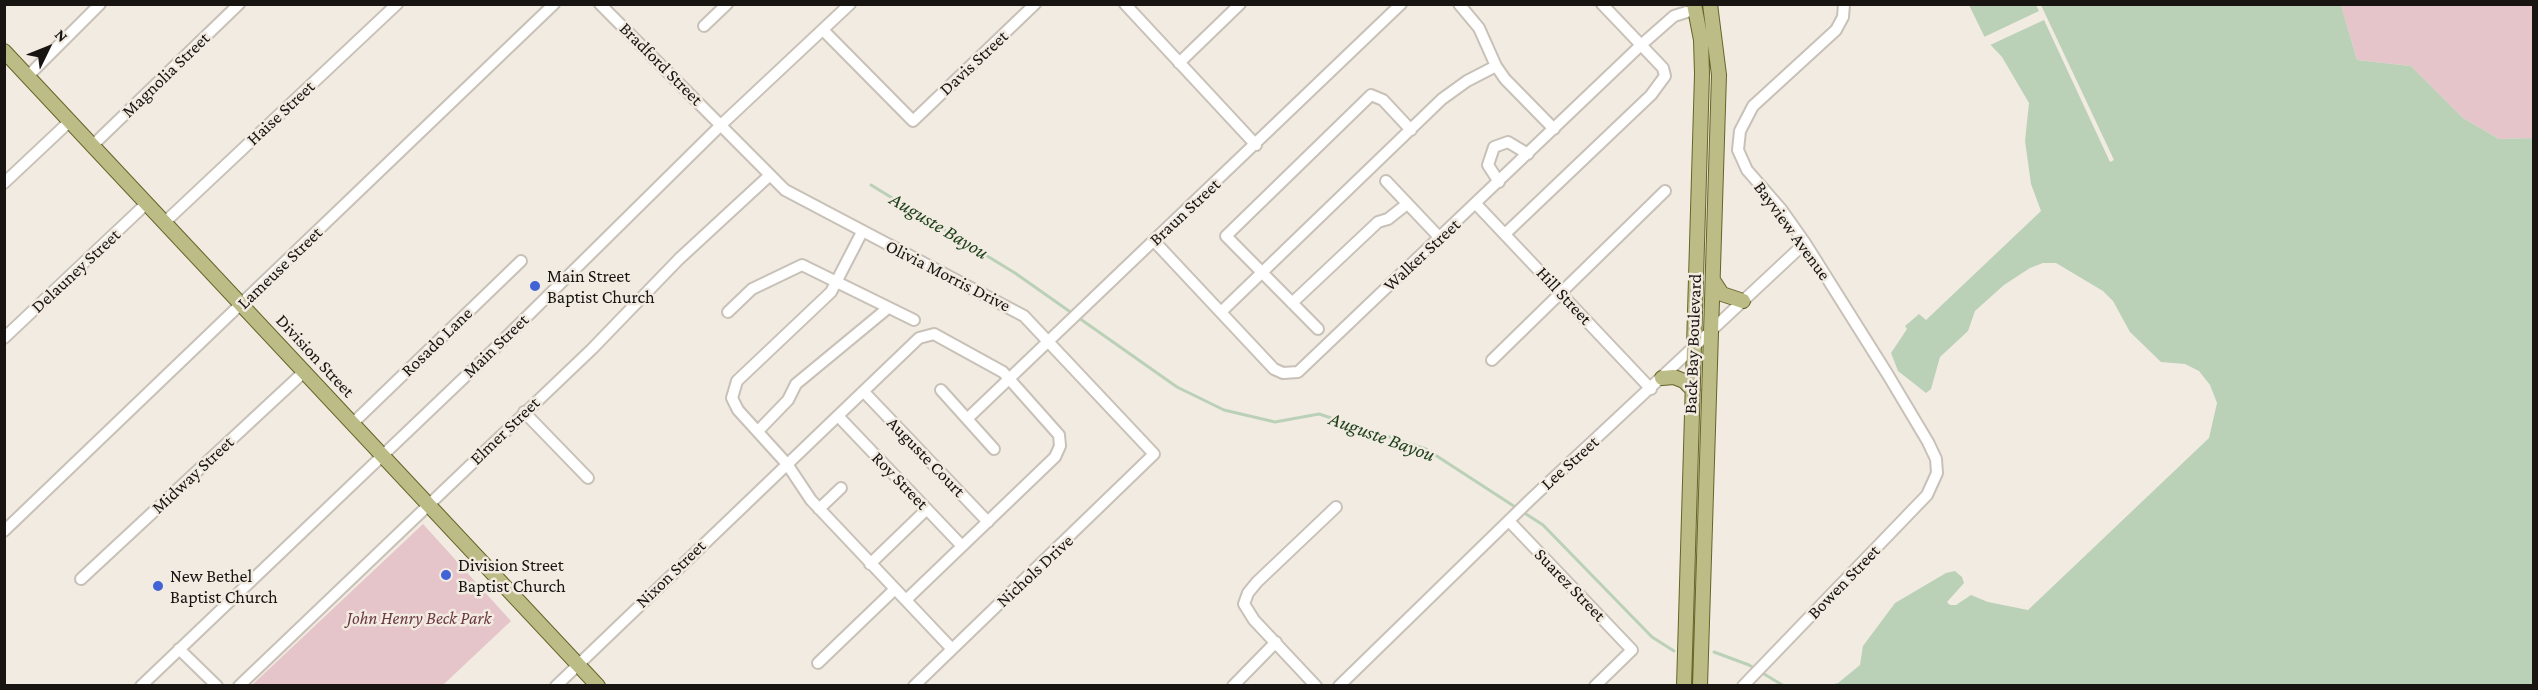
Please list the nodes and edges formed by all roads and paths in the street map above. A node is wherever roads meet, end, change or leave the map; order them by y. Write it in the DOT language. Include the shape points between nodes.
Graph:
graph roads {
  1 [pos="100,4"];
  2 [pos="239,4"];
  3 [pos="397,4"];
  4 [pos="554,4"];
  5 [pos="600,4"];
  6 [pos="727,4"];
  7 [pos="850,4"];
  8 [pos="1035,4"];
  9 [pos="1125,4"];
  10 [pos="1240,4"];
  11 [pos="1401,4"];
  12 [pos="1459,4"];
  13 [pos="1602,4"];
  14 [pos="1710,4"];
  15 [pos="1844,4"];
  16 [pos="1695,7"];
  17 [pos="704,26"];
  18 [pos="823,30"];
  19 [pos="1641,45"];
  20 [pos="4,51"];
  21 [pos="1179,63"];
  22 [pos="1496,66"];
  23 [pos="28,76"];
  24 [pos="70,121"];
  25 [pos="722,124"];
  26 [pos="1554,129"];
  27 [pos="1411,130"];
  28 [pos="93,145"];
  29 [pos="1256,145"];
  30 [pos="1528,154"];
  31 [pos="770,175"];
  32 [pos="1386,181"];
  33 [pos="1499,182"];
  34 [pos="4,183"];
  35 [pos="1665,191"];
  36 [pos="147,203"];
  37 [pos="1407,204"];
  38 [pos="1476,204"];
  39 [pos="165,222"];
  40 [pos="862,232"];
  41 [pos="1505,234"];
  42 [pos="1440,238"];
  43 [pos="1154,241"];
  44 [pos="1805,243"];
  45 [pos="521,261"];
  46 [pos="1262,273"];
  47 [pos="1713,280"];
  48 [pos="836,283"];
  49 [pos="1561,293"];
  50 [pos="1743,300"];
  51 [pos="1292,303"];
  52 [pos="242,304"];
  53 [pos="888,308"];
  54 [pos="728,312"];
  55 [pos="1221,312"];
  56 [pos="914,321"];
  57 [pos="1318,329"];
  58 [pos="1711,332"];
  59 [pos="4,338"];
  60 [pos="1048,340"];
  61 [pos="1694,348"];
  62 [pos="1492,360"];
  63 [pos="305,371"];
  64 [pos="1009,378"];
  65 [pos="1662,378"];
  66 [pos="1651,389"];
  67 [pos="941,390"];
  68 [pos="1693,390"];
  69 [pos="864,392"];
  70 [pos="524,412"];
  71 [pos="838,416"];
  72 [pos="967,418"];
  73 [pos="353,423"];
  74 [pos="758,431"];
  75 [pos="994,449"];
  76 [pos="382,454"];
  77 [pos="1154,454"];
  78 [pos="788,464"];
  79 [pos="1937,473"];
  80 [pos="588,478"];
  81 [pos="841,488"];
  82 [pos="428,503"];
  83 [pos="1336,507"];
  84 [pos="819,509"];
  85 [pos="927,509"];
  86 [pos="1511,518"];
  87 [pos="988,522"];
  88 [pos="4,531"];
  89 [pos="962,546"];
  90 [pos="870,564"];
  91 [pos="81,579"];
  92 [pos="895,590"];
  93 [pos="906,600"];
  94 [pos="1276,642"];
  95 [pos="179,649"];
  96 [pos="952,649"];
  97 [pos="818,663"];
  98 [pos="578,664"];
  99 [pos="141,686"];
  100 [pos="218,686"];
  101 [pos="239,686"];
  102 [pos="556,686"];
  103 [pos="598,686"];
  104 [pos="914,686"];
  105 [pos="1233,686"];
  106 [pos="1316,686"];
  107 [pos="1339,686"];
  108 [pos="1595,686"];
  109 [pos="1684,686"];
  110 [pos="1700,686"];
  111 [pos="1743,686"];
  1 -- 23 [label="street"];
  2 -- 28 [label="street, Magnolia Street"];
  3 -- 39 [label="street, Haise Street"];
  4 -- 52 [label="street, Lameuse Street"];
  5 -- 25 [label="street, Bradford Street"];
  6 -- 17 [label="street"];
  7 -- 18 [label="street, Main Street"];
  8 -- 18 [label="street, Davis Street" via="913,121"];
  9 -- 21 [label="street"];
  10 -- 21 [label="street"];
  11 -- 29 [label="street, Braun Street"];
  12 -- 22 [label="street" via="1479,28"];
  13 -- 19 [label="street"];
  14 -- 47 [label="main road, Back Bay Boulevard" via="1719,75"];
  15 -- 44 [label="street, Bayview Avenue" via="1836,30 1753,106 1740,131 1738,150 1747,170"];
  16 -- 19 [label="street, Walker Street" via="1674,16"];
  16 -- 61 [label="main road, Back Bay Boulevard" via="1702,74"];
  18 -- 25 [label="street, Main Street"];
  19 -- 26 [label="street, Walker Street"];
  19 -- 41 [label="street" via="1665,72 1656,89"];
  20 -- 23 [label="main road, Division Street"];
  21 -- 29 [label="street"];
  22 -- 26 [label="street"];
  22 -- 27 [label="street" via="1453,90"];
  23 -- 24 [label="main road, Division Street"];
  24 -- 28 [label="main road, Division Street"];
  24 -- 34 [label="street"];
  25 -- 31 [label="street, Olivia Morris Drive"];
  25 -- 76 [label="street, Main Street"];
  26 -- 30 [label="street, Walker Street"];
  27 -- 46 [label="street"];
  27 -- 46 [label="street" via="1377,96 1371,95 1357,107 1226,236"];
  28 -- 36 [label="main road, Division Street"];
  29 -- 43 [label="street, Braun Street"];
  30 -- 33 [label="street, Walker Street"];
  30 -- 33 [label="street" via="1508,142 1494,147 1488,165"];
  31 -- 40 [label="street, Olivia Morris Drive" via="793,196"];
  31 -- 70 [label="street, Elmer Street" via="679,258 625,317"];
  32 -- 37 [label="street"];
  33 -- 38 [label="street, Walker Street"];
  35 -- 49 [label="street"];
  36 -- 39 [label="main road, Division Street"];
  36 -- 59 [label="street, Delauney Street"];
  37 -- 42 [label="street"];
  37 -- 51 [label="street" via="1378,222"];
  38 -- 41 [label="street, Hill Street"];
  38 -- 42 [label="street, Walker Street"];
  39 -- 52 [label="main road, Division Street"];
  40 -- 48 [label="street"];
  40 -- 60 [label="street, Olivia Morris Drive" via="1016,311"];
  41 -- 49 [label="street, Hill Street"];
  42 -- 55 [label="street, Walker Street" via="1298,372 1274,369"];
  43 -- 55 [label="street, Walker Street"];
  43 -- 60 [label="street, Braun Street"];
  44 -- 50 [label="street, Lee Street"];
  44 -- 79 [label="street, Bayview Avenue" via="1928,442"];
  45 -- 73 [label="street, Rosado Lane"];
  46 -- 51 [label="street"];
  46 -- 55 [label="street"];
  47 -- 50 [label="main road" via="1722,294"];
  47 -- 58 [label="main road, Back Bay Boulevard"];
  48 -- 53 [label="street"];
  48 -- 54 [label="street" via="808,267 797,267 752,289"];
  48 -- 74 [label="street" via="737,381 732,398"];
  49 -- 62 [label="street"];
  49 -- 66 [label="street, Hill Street"];
  50 -- 58 [label="street, Lee Street"];
  51 -- 57 [label="street"];
  52 -- 63 [label="main road, Division Street"];
  52 -- 88 [label="street, Lameuse Street"];
  53 -- 56 [label="street"];
  53 -- 74 [label="street" via="796,384 788,400"];
  58 -- 61 [label="street, Lee Street"];
  58 -- 110 [label="main road, Back Bay Boulevard"];
  60 -- 64 [label="street, Braun Street"];
  60 -- 77 [label="street, Olivia Morris Drive"];
  61 -- 65 [label="street, Lee Street"];
  61 -- 68 [label="main road, Back Bay Boulevard"];
  63 -- 73 [label="main road, Division Street"];
  63 -- 91 [label="street, Midway Street"];
  64 -- 69 [label="street" via="989,363 928,334 919,338"];
  64 -- 72 [label="street, Braun Street"];
  64 -- 87 [label="street" via="1059,435 1060,446 1055,457"];
  65 -- 66 [label="street, Lee Street"];
  65 -- 68 [label="main road" via="1674,377"];
  66 -- 86 [label="street, Lee Street"];
  67 -- 72 [label="street"];
  68 -- 109 [label="main road, Back Bay Boulevard"];
  69 -- 71 [label="street"];
  69 -- 87 [label="street, Auguste Court"];
  70 -- 80 [label="street"];
  70 -- 82 [label="street, Elmer Street"];
  71 -- 78 [label="street"];
  71 -- 85 [label="street, Roy Street"];
  72 -- 75 [label="street"];
  73 -- 76 [label="main road, Division Street"];
  74 -- 78 [label="street"];
  76 -- 82 [label="main road, Division Street"];
  76 -- 95 [label="street, Main Street"];
  77 -- 96 [label="street, Nichols Drive"];
  78 -- 84 [label="street"];
  78 -- 98 [label="street, Nixon Street"];
  79 -- 111 [label="street, Bowen Street" via="1927,495"];
  81 -- 84 [label="street"];
  82 -- 98 [label="main road, Division Street"];
  82 -- 101 [label="street, Elmer Street"];
  83 -- 94 [label="street" via="1248,593 1244,606"];
  84 -- 90 [label="street"];
  85 -- 89 [label="street, Roy Street"];
  85 -- 90 [label="street"];
  86 -- 107 [label="street, Lee Street"];
  86 -- 108 [label="street, Suarez Street" via="1632,650"];
  87 -- 89 [label="street"];
  89 -- 93 [label="street"];
  90 -- 92 [label="street"];
  92 -- 93 [label="street"];
  92 -- 97 [label="street"];
  93 -- 96 [label="street"];
  94 -- 105 [label="street"];
  94 -- 106 [label="street"];
  95 -- 99 [label="street, Main Street"];
  95 -- 100 [label="street"];
  96 -- 104 [label="street, Nichols Drive"];
  98 -- 102 [label="street, Nixon Street"];
  98 -- 103 [label="main road, Division Street"];
}
